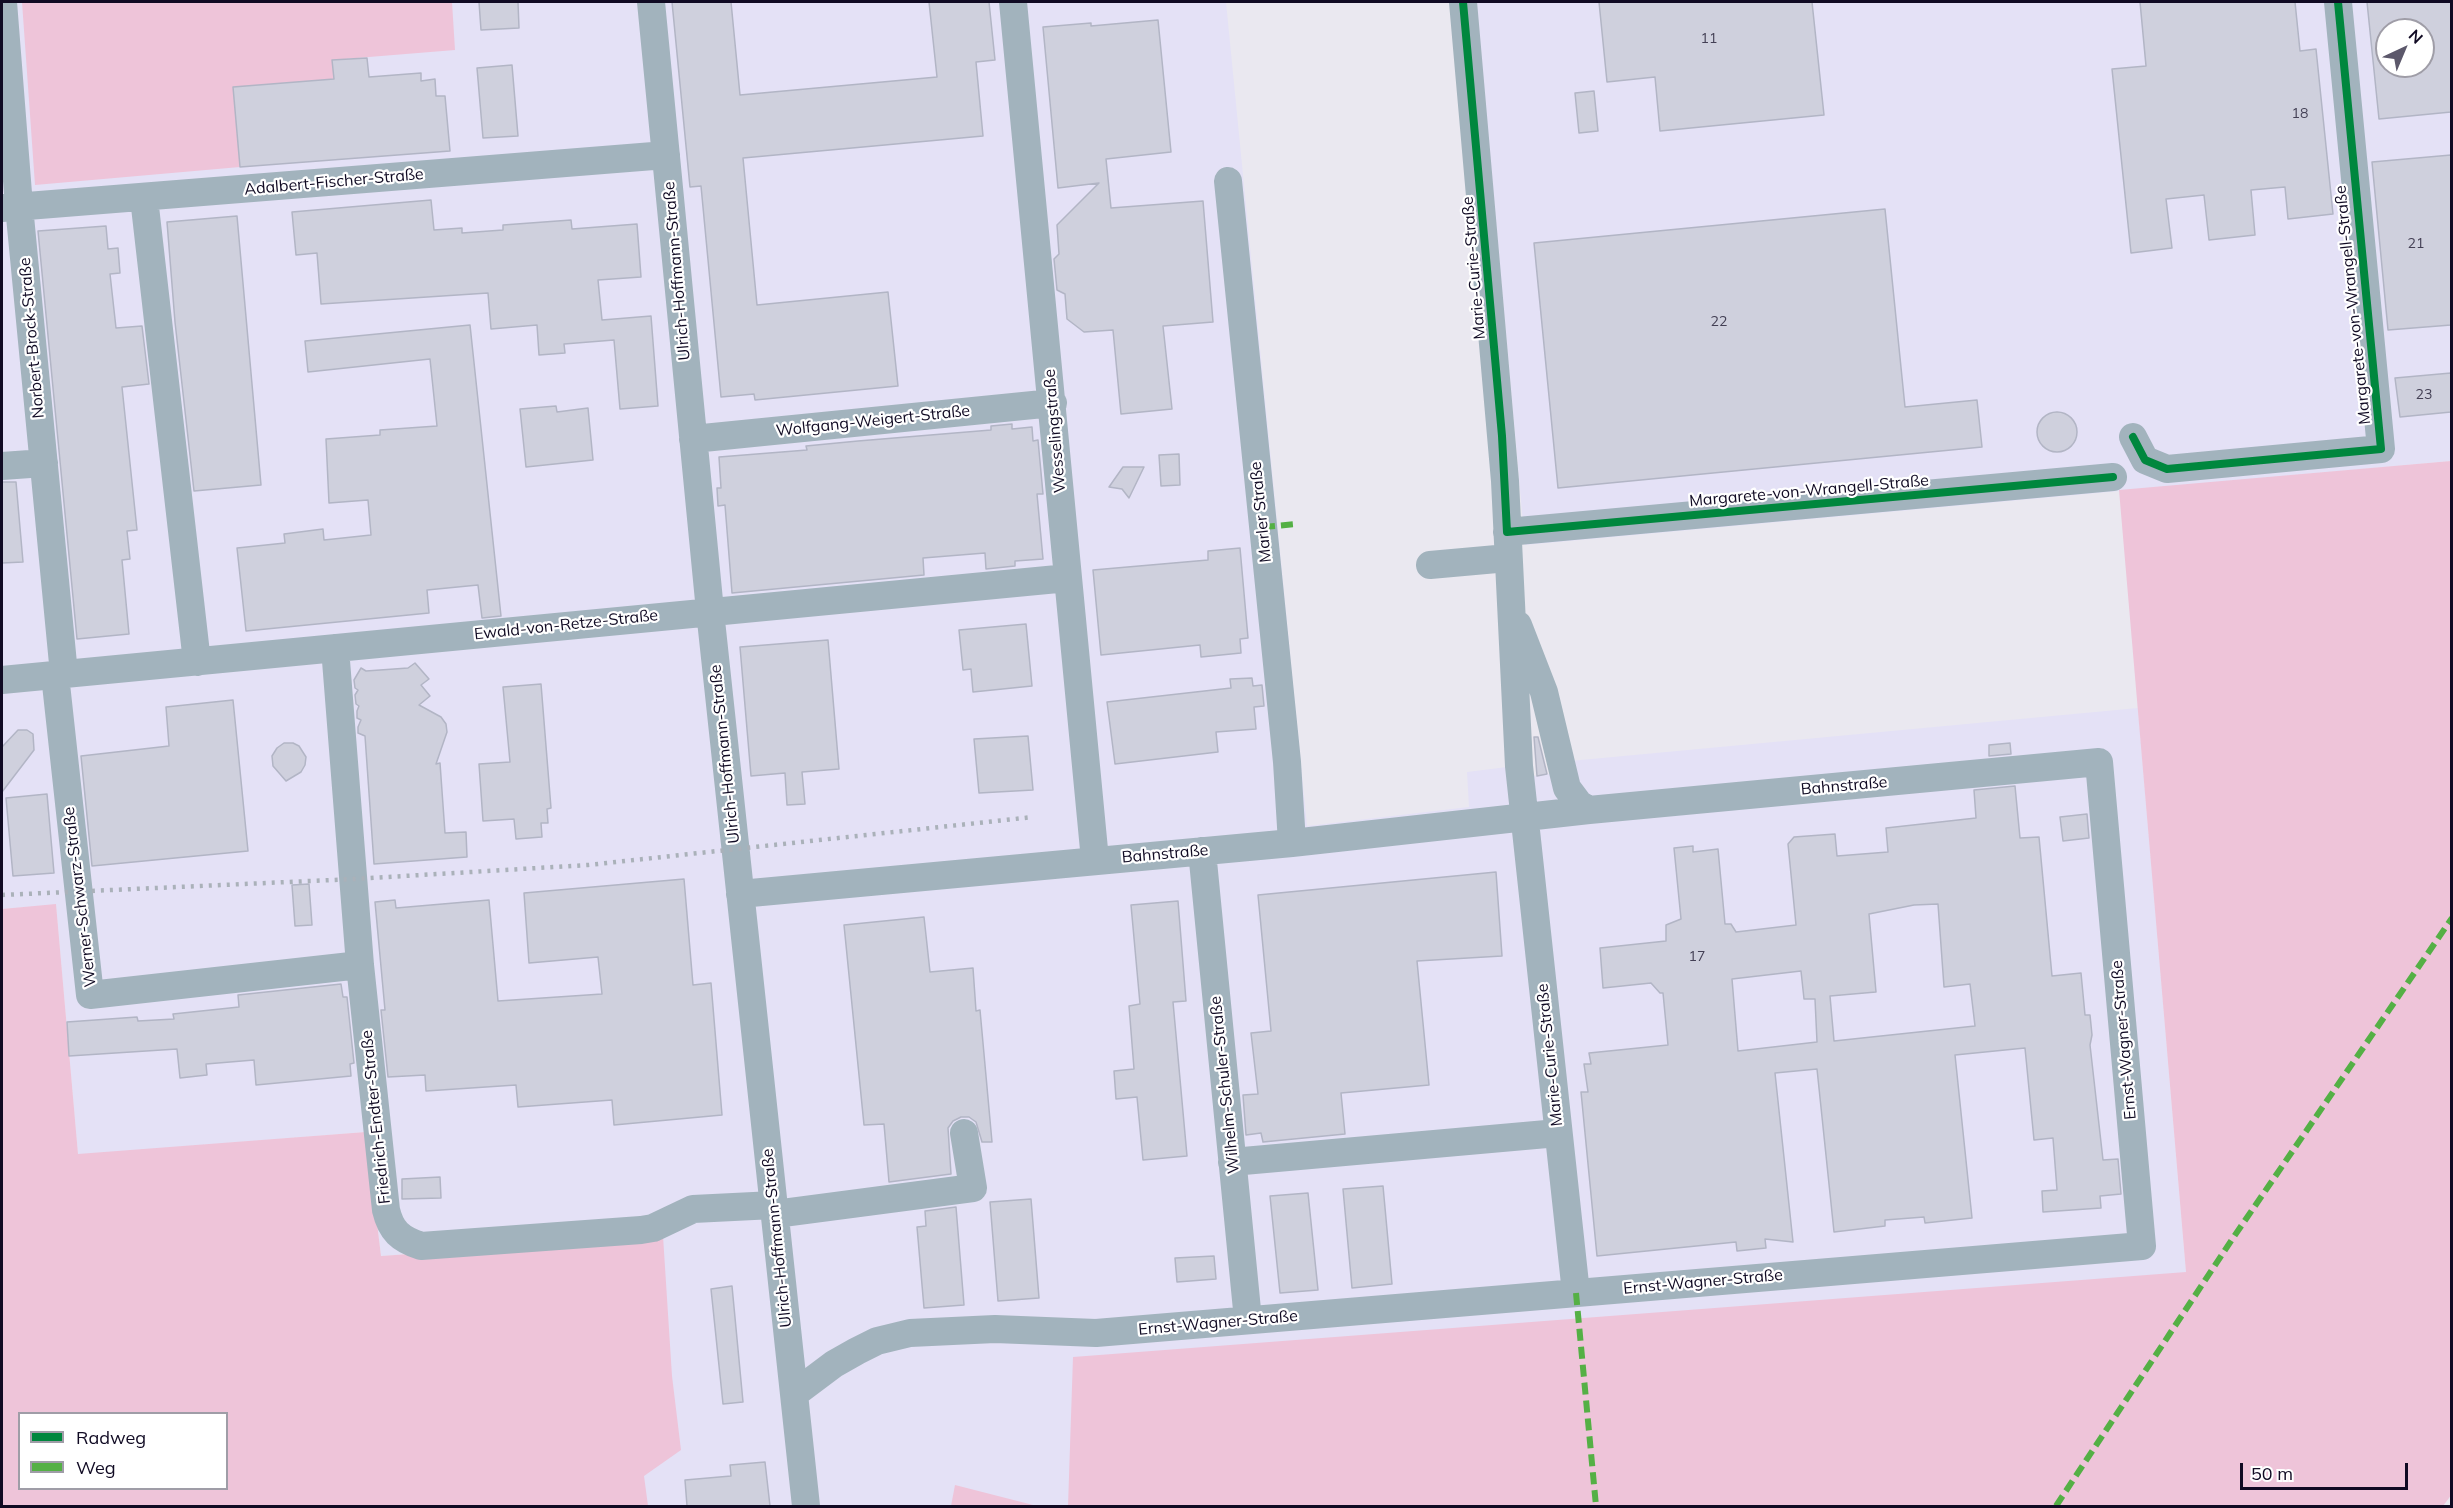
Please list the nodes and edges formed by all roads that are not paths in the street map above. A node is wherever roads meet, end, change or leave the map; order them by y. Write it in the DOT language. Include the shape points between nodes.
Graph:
graph roads {
  1 [pos="3,2"];
  2 [pos="651,2"];
  3 [pos="1013,2"];
  4 [pos="1463,2"];
  5 [pos="2338,2"];
  6 [pos="666,155"];
  7 [pos="1228,181"];
  8 [pos="144,198"];
  9 [pos="10,207"];
  10 [pos="1053,403"];
  11 [pos="2133,437"];
  12 [pos="693,439"];
  13 [pos="44,463"];
  14 [pos="2,466"];
  15 [pos="2113,477"];
  16 [pos="1508,545"];
  17 [pos="1430,565"];
  18 [pos="1068,578"];
  19 [pos="1510,605"];
  20 [pos="710,611"];
  21 [pos="335,648"];
  22 [pos="197,662"];
  23 [pos="60,675"];
  24 [pos="2,680"];
  25 [pos="2099,762"];
  26 [pos="1589,810"];
  27 [pos="1524,817"];
  28 [pos="1292,843"];
  29 [pos="1202,851"];
  30 [pos="1095,860"];
  31 [pos="740,894"];
  32 [pos="360,965"];
  33 [pos="964,1133"];
  34 [pos="1558,1133"];
  35 [pos="1232,1162"];
  36 [pos="774,1210"];
  37 [pos="1576,1293"];
  38 [pos="1248,1320"];
  39 [pos="794,1394"];
  40 [pos="806,1506"];
  1 -- 9 [label="street, Norbert-Brock-Straße"];
  2 -- 6 [label="street, Ulrich-Hoffmann-Straße"];
  3 -- 10 [label="street, Wesselingstraße"];
  4 -- 16 [label="street, Marie-Curie-Straße" via="1502,436"];
  5 -- 11 [label="street, Margarete-von-Wrangell-Straße" via="2381,449 2167,469 2145,460"];
  6 -- 8 [label="street, Adalbert-Fischer-Straße"];
  6 -- 12 [label="street, Ulrich-Hoffmann-Straße"];
  7 -- 28 [label="street, Marler Straße"];
  8 -- 9 [label="street, Adalbert-Fischer-Straße"];
  8 -- 22 [label="street"];
  9 -- 13 [label="street, Norbert-Brock-Straße"];
  10 -- 12 [label="street, Wolfgang-Weigert-Straße"];
  10 -- 18 [label="street, Wesselingstraße"];
  12 -- 20 [label="street, Ulrich-Hoffmann-Straße"];
  13 -- 14 [label="street"];
  13 -- 23 [label="street, Norbert-Brock-Straße"];
  15 -- 16 [label="street, Margarete-von-Wrangell-Straße"];
  16 -- 17 [label="street, Margarete-von-Wrangell-Straße"];
  16 -- 19 [label="street, Marie-Curie-Straße"];
  18 -- 20 [label="street, Ewald-von-Retze-Straße"];
  18 -- 30 [label="street, Wesselingstraße"];
  19 -- 26 [label="street" via="1544,692 1567,788"];
  19 -- 27 [label="street, Marie-Curie-Straße"];
  20 -- 21 [label="street, Ewald-von-Retze-Straße"];
  20 -- 31 [label="street, Ulrich-Hoffmann-Straße"];
  21 -- 22 [label="street, Ewald-von-Retze-Straße"];
  21 -- 32 [label="street, Friedrich-Endter-Straße"];
  22 -- 23 [label="street, Ewald-von-Retze-Straße"];
  23 -- 24 [label="street, Ewald-von-Retze-Straße"];
  23 -- 32 [label="street, Werner-Schwarz-Straße" via="90,995"];
  25 -- 26 [label="street, Bahnstraße"];
  25 -- 37 [label="street, Ernst-Wagner-Straße" via="2142,1246"];
  26 -- 27 [label="street, Bahnstraße"];
  27 -- 28 [label="street, Bahnstraße"];
  27 -- 34 [label="street, Marie-Curie-Straße"];
  28 -- 29 [label="street, Bahnstraße"];
  29 -- 30 [label="street, Bahnstraße"];
  29 -- 35 [label="street, Wilhelm-Schuler-Straße"];
  30 -- 31 [label="street, Bahnstraße"];
  31 -- 36 [label="street, Ulrich-Hoffmann-Straße"];
  32 -- 36 [label="street, Friedrich-Endter-Straße" via="386,1210 389,1223 404,1240 420,1246 641,1230 693,1209"];
  33 -- 36 [label="street, Friedrich-Endter-Straße" via="973,1188"];
  34 -- 35 [label="street"];
  34 -- 37 [label="street, Marie-Curie-Straße"];
  35 -- 38 [label="street, Wilhelm-Schuler-Straße"];
  36 -- 39 [label="street, Ulrich-Hoffmann-Straße"];
  37 -- 38 [label="street, Ernst-Wagner-Straße"];
  38 -- 39 [label="street, Ernst-Wagner-Straße" via="1096,1333 995,1329 910,1333 877,1341 857,1351"];
  39 -- 40 [label="street, Ulrich-Hoffmann-Straße"];
}
